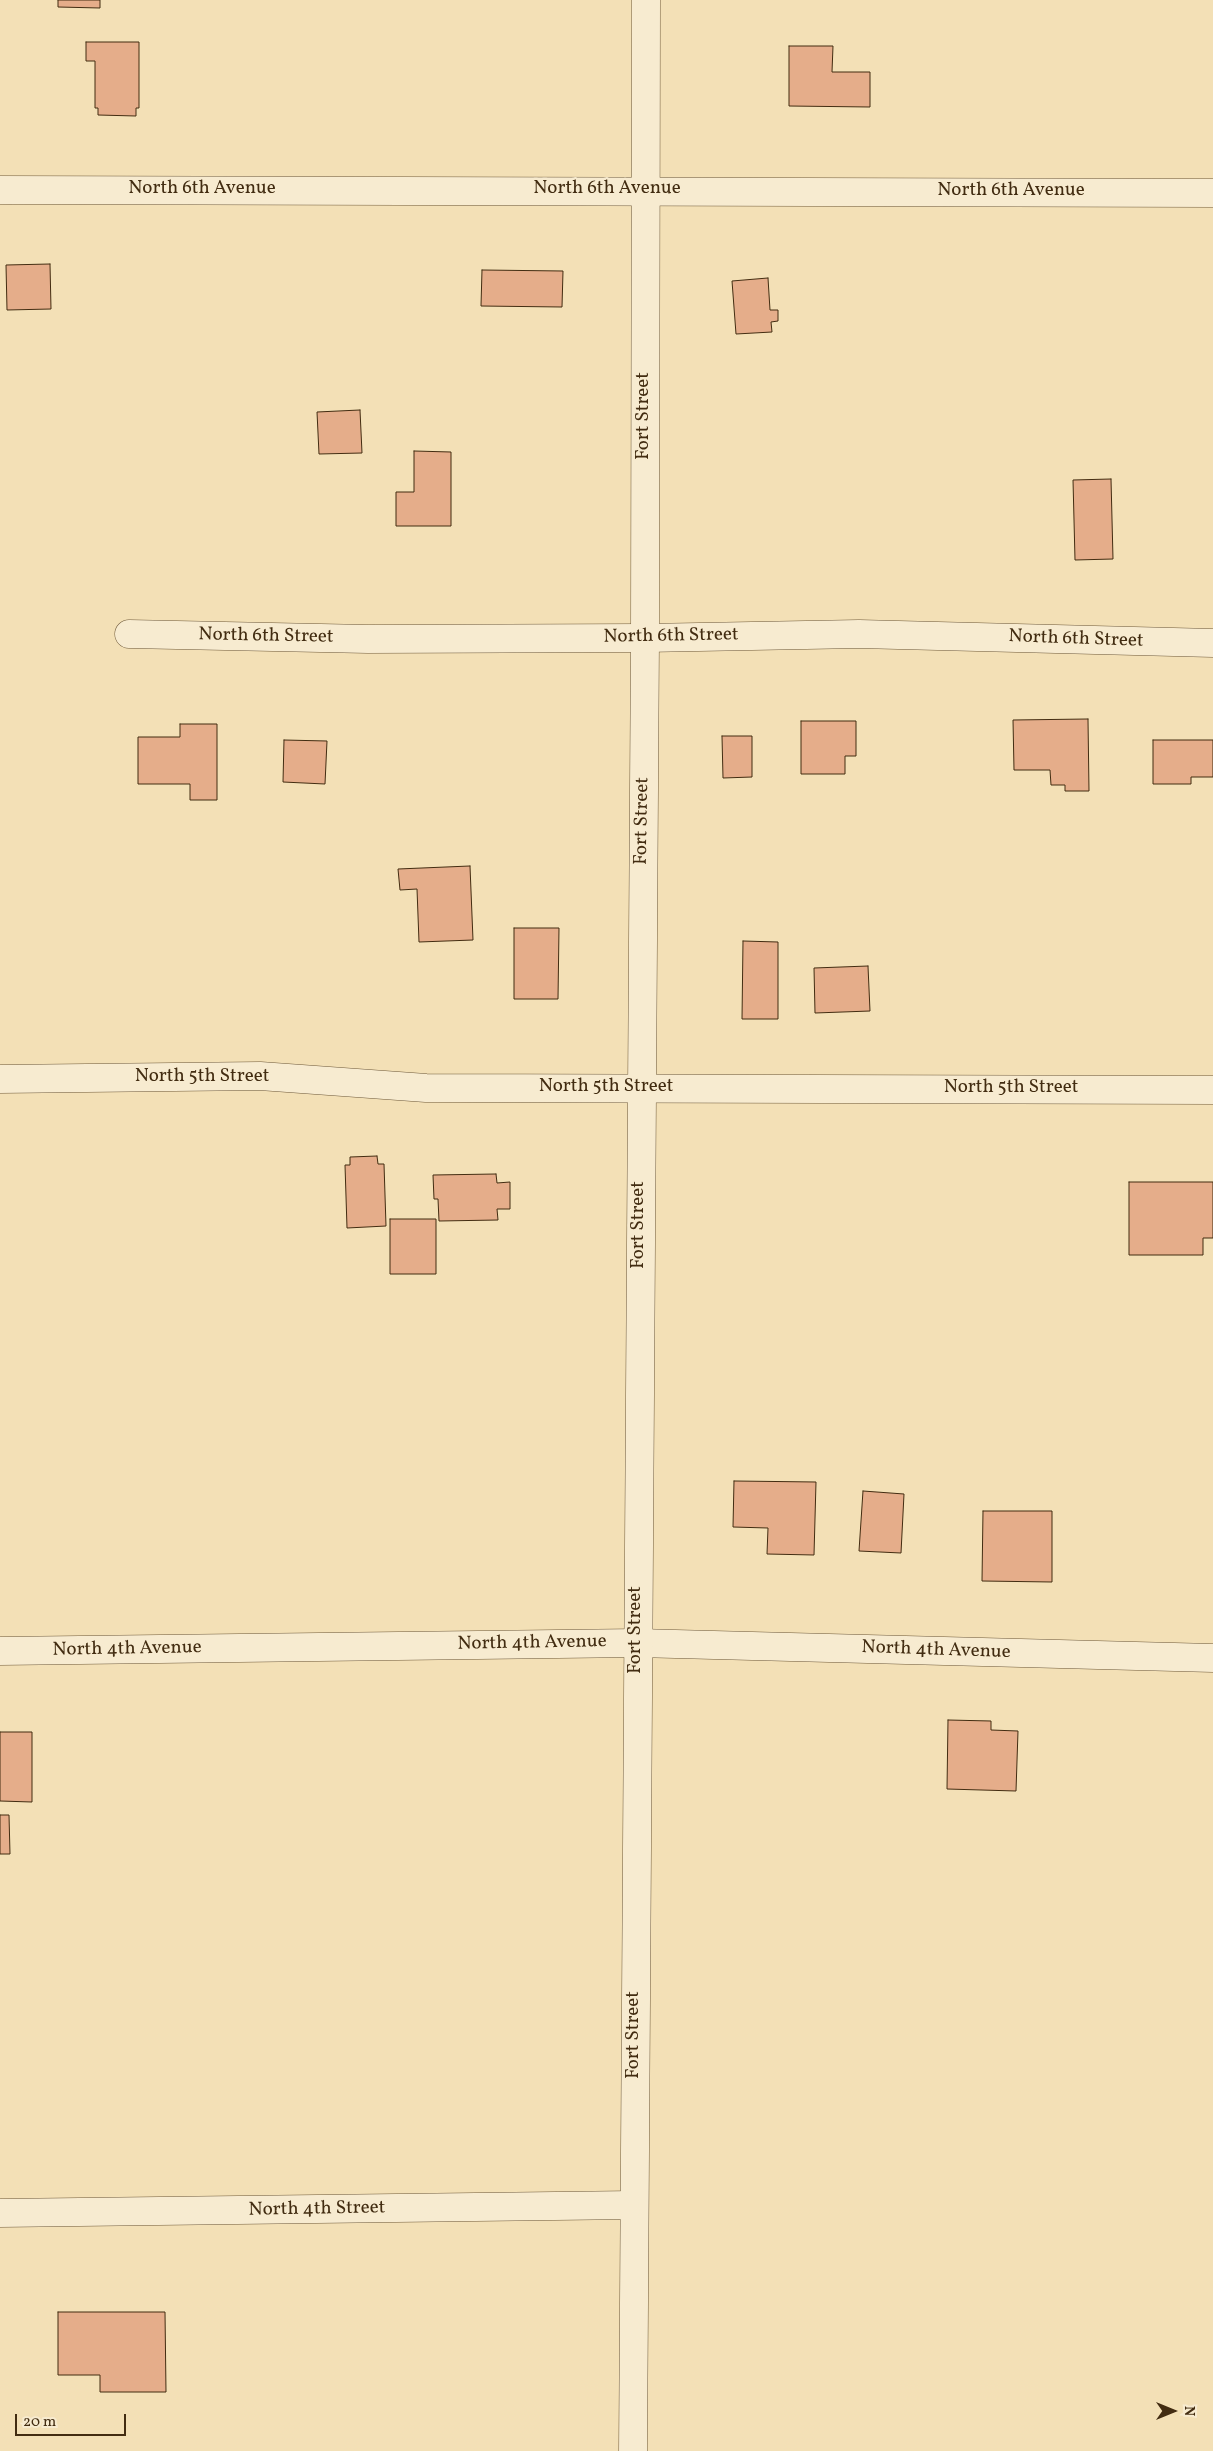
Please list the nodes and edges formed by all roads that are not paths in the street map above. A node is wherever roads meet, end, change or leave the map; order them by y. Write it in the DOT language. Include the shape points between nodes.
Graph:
graph roads {
  1 [pos="646,0"];
  2 [pos="0,190"];
  3 [pos="646,190"];
  4 [pos="1213,192"];
  5 [pos="129,634"];
  6 [pos="645,638"];
  7 [pos="1213,644"];
  8 [pos="0,1079"];
  9 [pos="641,1088"];
  10 [pos="1213,1090"];
  11 [pos="637,1643"];
  12 [pos="0,1652"];
  13 [pos="1213,1658"];
  14 [pos="634,2205"];
  15 [pos="0,2213"];
  16 [pos="633,2451"];
  1 -- 3 [label="street, Fort Street"];
  2 -- 3 [label="street, North 6th Avenue"];
  3 -- 4 [label="street, North 6th Avenue"];
  3 -- 6 [label="street, Fort Street"];
  5 -- 6 [label="street, North 6th Street" via="368,639"];
  6 -- 7 [label="street, North 6th Street" via="859,634"];
  6 -- 9 [label="street, Fort Street"];
  8 -- 9 [label="street, North 5th Street" via="260,1076 426,1088"];
  9 -- 10 [label="street, North 5th Street"];
  9 -- 11 [label="street, Fort Street"];
  11 -- 12 [label="street, North 4th Avenue"];
  11 -- 13 [label="street, North 4th Avenue"];
  11 -- 14 [label="street, Fort Street"];
  14 -- 15 [label="street, North 4th Street"];
  14 -- 16 [label="street, Fort Street"];
}
